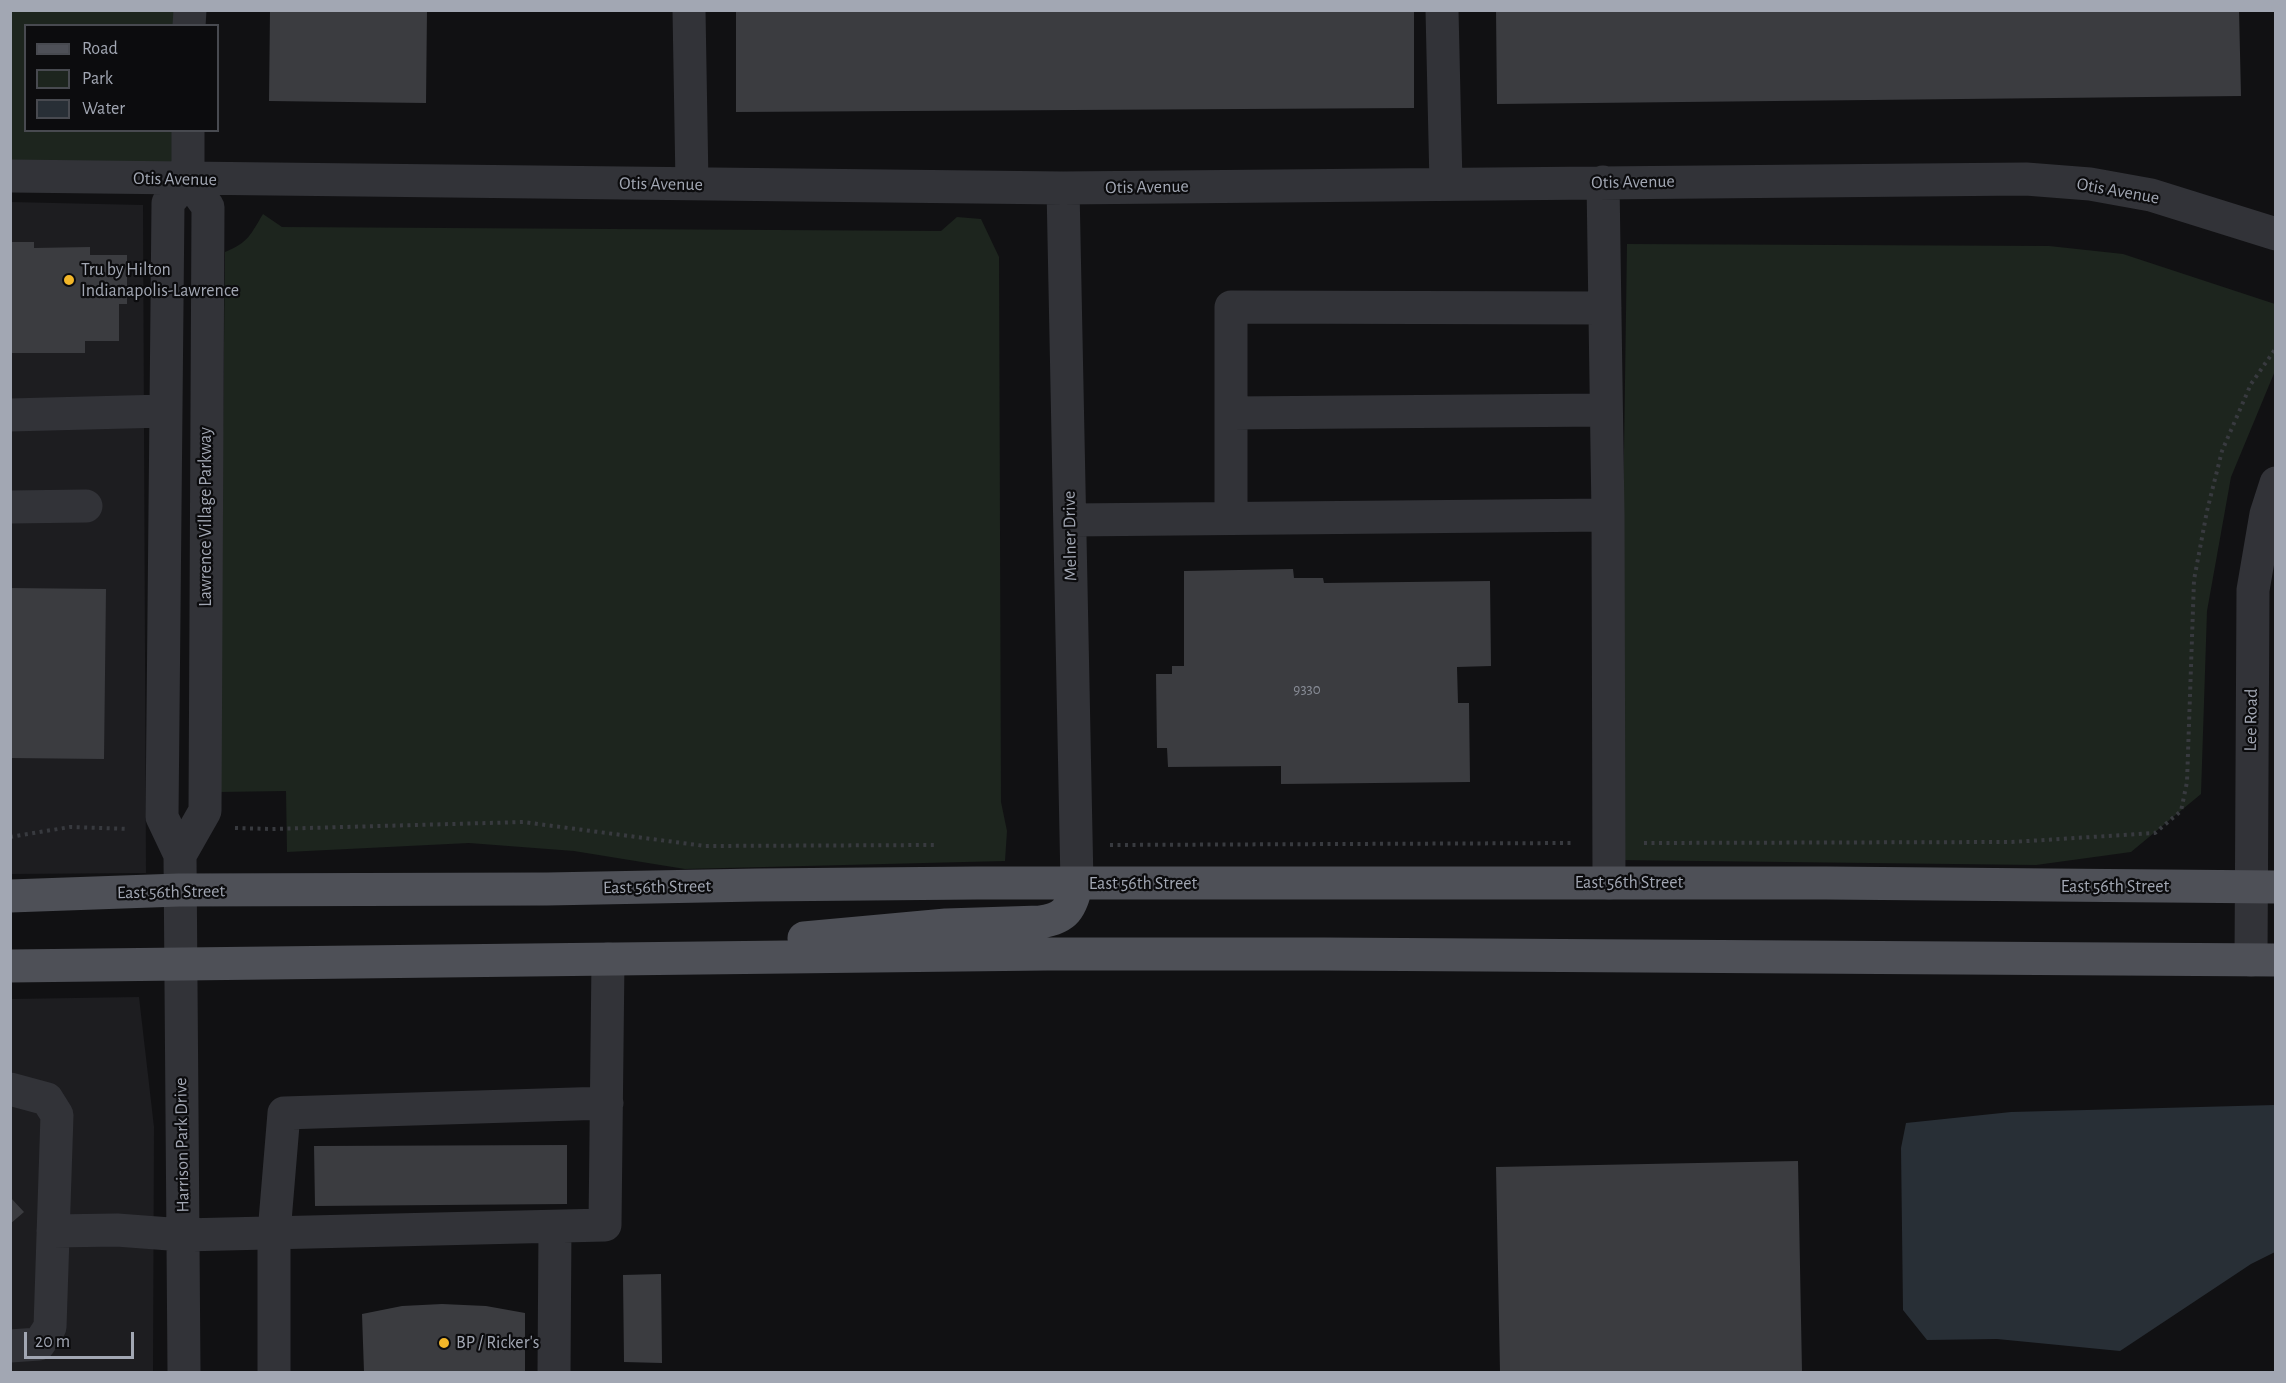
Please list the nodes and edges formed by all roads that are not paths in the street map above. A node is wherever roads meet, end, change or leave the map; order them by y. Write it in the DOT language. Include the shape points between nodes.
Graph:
graph roads {
  1 [pos="689,10"];
  2 [pos="1442,10"];
  3 [pos="188,132"];
  4 [pos="10,176"];
  5 [pos="188,179"];
  6 [pos="1603,182"];
  7 [pos="692,184"];
  8 [pos="1446,184"];
  9 [pos="1063,188"];
  10 [pos="2276,234"];
  11 [pos="1605,308"];
  12 [pos="1606,410"];
  13 [pos="165,411"];
  14 [pos="1232,413"];
  15 [pos="10,415"];
  16 [pos="2276,483"];
  17 [pos="86,506"];
  18 [pos="10,507"];
  19 [pos="1608,515"];
  20 [pos="1231,518"];
  21 [pos="1070,519"];
  22 [pos="180,855"];
  23 [pos="1609,883"];
  24 [pos="1077,884"];
  25 [pos="2263,887"];
  26 [pos="10,896"];
  27 [pos="179,904"];
  28 [pos="650,958"];
  29 [pos="608,959"];
  30 [pos="2263,960"];
  31 [pos="180,965"];
  32 [pos="10,966"];
  33 [pos="10,1089"];
  34 [pos="607,1103"];
  35 [pos="555,1227"];
  36 [pos="53,1231"];
  37 [pos="274,1233"];
  38 [pos="183,1235"];
  39 [pos="10,1346"];
  40 [pos="184,1372"];
  41 [pos="274,1372"];
  42 [pos="554,1372"];
  1 -- 7 [label="street"];
  2 -- 8 [label="street"];
  3 -- 5 [label="street"];
  4 -- 5 [label="street, Otis Avenue"];
  5 -- 7 [label="street, Otis Avenue"];
  5 -- 13 [label="street, Lawrence Village Parkway" via="168,203"];
  5 -- 22 [label="street, Lawrence Village Parkway" via="208,207 206,799 205,811"];
  6 -- 8 [label="street, Otis Avenue"];
  6 -- 10 [label="street, Otis Avenue" via="2026,179 2079,183 2151,195"];
  6 -- 11 [label="street"];
  7 -- 9 [label="street, Otis Avenue"];
  8 -- 9 [label="street, Otis Avenue"];
  9 -- 21 [label="street, Melner Drive"];
  11 -- 12 [label="street"];
  11 -- 14 [label="street" via="1231,307"];
  12 -- 14 [label="street"];
  12 -- 19 [label="street"];
  13 -- 15 [label="street"];
  13 -- 22 [label="street, Lawrence Village Parkway" via="162,817"];
  14 -- 20 [label="street"];
  16 -- 25 [label="street, Lee Road" via="2264,524 2253,590"];
  17 -- 18 [label="street"];
  19 -- 20 [label="street"];
  19 -- 23 [label="street"];
  20 -- 21 [label="street"];
  21 -- 24 [label="street, Melner Drive"];
  22 -- 27 [label="street, Lawrence Village Parkway"];
  23 -- 24 [label="main road, East 56th Street"];
  23 -- 25 [label="main road, East 56th Street"];
  24 -- 27 [label="main road, East 56th Street" via="524,890"];
  24 -- 28 [label="main road" via="1071,905 1053,920 885,930"];
  25 -- 30 [label="street, Lee Road"];
  26 -- 27 [label="main road, East 56th Street"];
  27 -- 31 [label="street, Harrison Park Drive"];
  28 -- 29 [label="main road"];
  28 -- 30 [label="main road" via="1324,954"];
  29 -- 31 [label="main road"];
  29 -- 34 [label="street"];
  31 -- 32 [label="main road"];
  31 -- 38 [label="street, Harrison Park Drive"];
  33 -- 36 [label="street" via="47,1099 57,1115"];
  34 -- 35 [label="street" via="605,1225"];
  34 -- 37 [label="street" via="284,1113"];
  35 -- 37 [label="street"];
  35 -- 42 [label="street"];
  36 -- 38 [label="street"];
  36 -- 39 [label="street" via="50,1327 39,1344"];
  37 -- 38 [label="street"];
  37 -- 41 [label="street"];
  38 -- 40 [label="street, Harrison Park Drive"];
}
